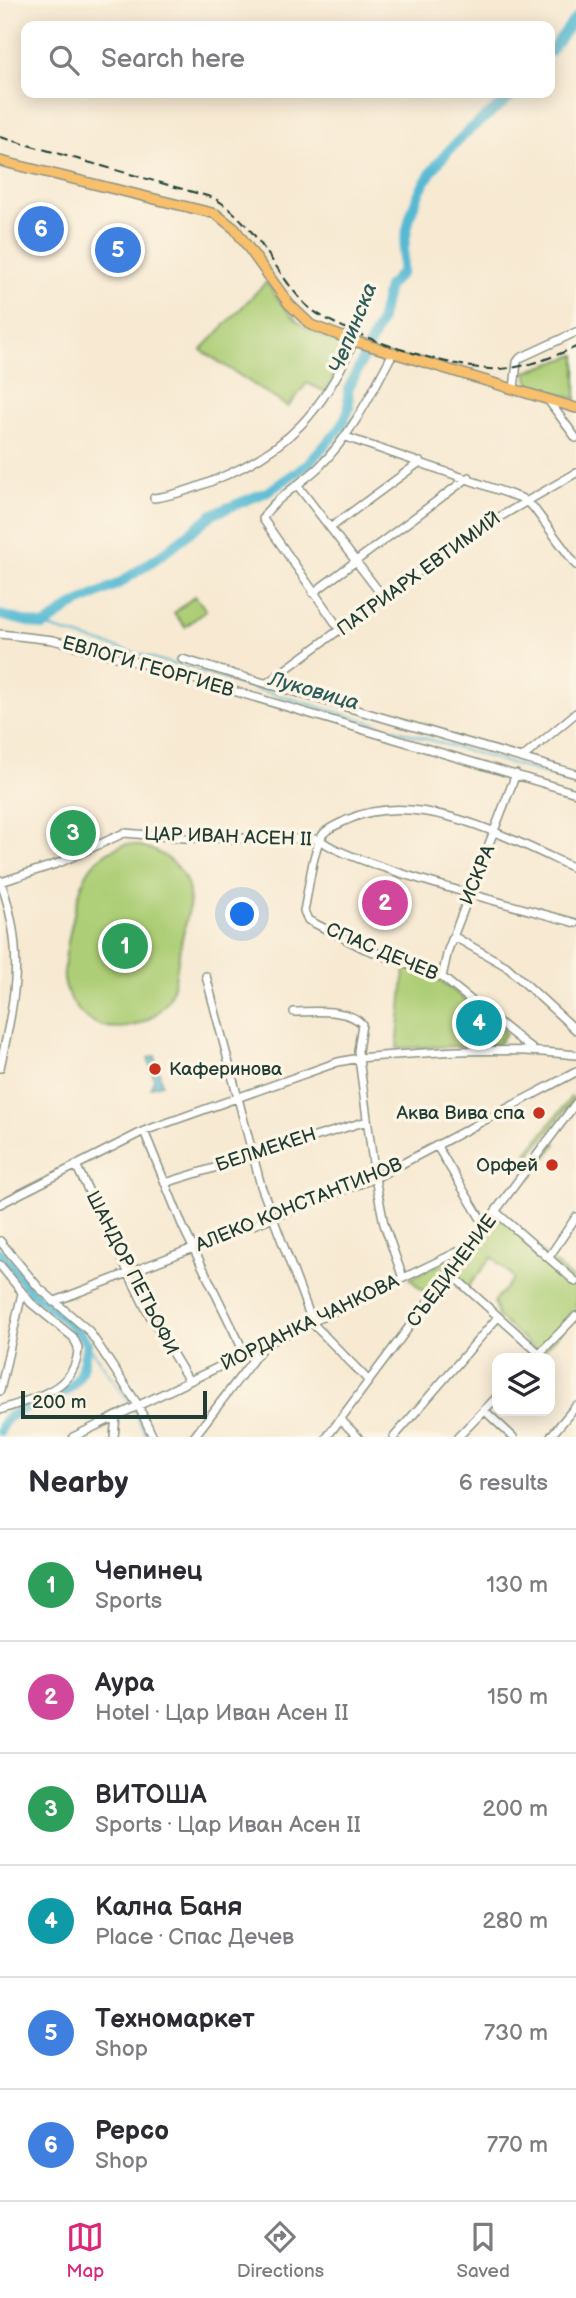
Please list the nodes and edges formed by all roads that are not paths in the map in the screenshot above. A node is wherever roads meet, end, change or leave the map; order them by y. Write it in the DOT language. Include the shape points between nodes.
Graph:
graph roads {
  1 [pos="0,162"];
  2 [pos="576,332"];
  3 [pos="358,342"];
  4 [pos="393,353"];
  5 [pos="514,389"];
  6 [pos="548,400"];
  7 [pos="576,408"];
  8 [pos="346,437"];
  9 [pos="576,438"];
  10 [pos="420,462"];
  11 [pos="576,473"];
  12 [pos="469,477"];
  13 [pos="298,486"];
  14 [pos="155,498"];
  15 [pos="528,502"];
  16 [pos="330,528"];
  17 [pos="356,562"];
  18 [pos="576,565"];
  19 [pos="313,593"];
  20 [pos="383,598"];
  21 [pos="341,631"];
  22 [pos="0,634"];
  23 [pos="183,659"];
  24 [pos="267,683"];
  25 [pos="576,713"];
  26 [pos="522,758"];
  27 [pos="516,774"];
  28 [pos="576,774"];
  29 [pos="576,793"];
  30 [pos="495,832"];
  31 [pos="320,839"];
  32 [pos="576,869"];
  33 [pos="0,881"];
  34 [pos="471,892"];
  35 [pos="576,923"];
  36 [pos="453,936"];
  37 [pos="206,976"];
  38 [pos="442,977"];
  39 [pos="294,1012"];
  40 [pos="576,1030"];
  41 [pos="532,1049"];
  42 [pos="576,1055"];
  43 [pos="359,1058"];
  44 [pos="0,1068"];
  45 [pos="576,1072"];
  46 [pos="239,1098"];
  47 [pos="576,1103"];
  48 [pos="367,1121"];
  49 [pos="144,1131"];
  50 [pos="437,1146"];
  51 [pos="252,1154"];
  52 [pos="76,1165"];
  53 [pos="375,1178"];
  54 [pos="165,1183"];
  55 [pos="0,1204"];
  56 [pos="496,1212"];
  57 [pos="272,1217"];
  58 [pos="576,1217"];
  59 [pos="485,1226"];
  60 [pos="0,1241"];
  61 [pos="472,1245"];
  62 [pos="193,1248"];
  63 [pos="549,1257"];
  64 [pos="0,1265"];
  65 [pos="129,1272"];
  66 [pos="451,1274"];
  67 [pos="403,1278"];
  68 [pos="576,1282"];
  69 [pos="22,1293"];
  70 [pos="53,1302"];
  71 [pos="576,1316"];
  72 [pos="498,1317"];
  73 [pos="313,1321"];
  74 [pos="264,1345"];
  75 [pos="535,1353"];
  76 [pos="541,1353"];
  77 [pos="246,1354"];
  78 [pos="189,1381"];
  79 [pos="369,1381"];
  80 [pos="0,1391"];
  81 [pos="492,1402"];
  82 [pos="576,1406"];
  83 [pos="133,1408"];
  84 [pos="0,1410"];
  85 [pos="484,1410"];
  86 [pos="116,1416"];
  87 [pos="340,1419"];
  88 [pos="73,1437"];
  89 [pos="114,1437"];
  90 [pos="153,1437"];
  91 [pos="194,1437"];
  92 [pos="327,1437"];
  93 [pos="358,1437"];
  94 [pos="394,1437"];
  95 [pos="458,1437"];
  96 [pos="513,1437"];
  97 [pos="550,1437"];
  1 -- 3 [label="main road" via="216,214 234,229 300,316"];
  2 -- 5 [label="street" via="520,358"];
  3 -- 4 [label="main road"];
  3 -- 14 [label="street" via="327,395 287,440 225,475"];
  4 -- 5 [label="main road"];
  4 -- 8 [label="street"];
  5 -- 6 [label="main road"];
  6 -- 7 [label="main road"];
  6 -- 9 [label="street"];
  8 -- 10 [label="street"];
  8 -- 13 [label="street"];
  10 -- 12 [label="street"];
  10 -- 16 [label="street"];
  11 -- 15 [label="street, ПАТРИАРХ ЕВТИМИЙ"];
  12 -- 15 [label="street"];
  12 -- 17 [label="street"];
  13 -- 16 [label="street"];
  13 -- 19 [label="street" via="268,509 265,524"];
  15 -- 18 [label="street"];
  15 -- 20 [label="street, ПАТРИАРХ ЕВТИМИЙ" via="490,520"];
  16 -- 17 [label="street"];
  17 -- 19 [label="street"];
  17 -- 20 [label="street"];
  19 -- 21 [label="street"];
  20 -- 21 [label="street, ПАТРИАРХ ЕВТИМИЙ"];
  21 -- 24 [label="street, ПАТРИАРХ ЕВТИМИЙ"];
  22 -- 27 [label="street, ЕВЛОГИ ГЕОРГИЕВ" via="95,650"];
  23 -- 24 [label="street, ЕВЛОГИ ГЕОРГИЕВ"];
  24 -- 26 [label="street, ЕВЛОГИ ГЕОРГИЕВ"];
  25 -- 26 [label="street"];
  26 -- 28 [label="street, ЕВЛОГИ ГЕОРГИЕВ"];
  27 -- 29 [label="street, ЕВЛОГИ ГЕОРГИЕВ"];
  27 -- 30 [label="street, ИСКРА"];
  30 -- 31 [label="street" via="462,820 394,809 362,813 332,827"];
  30 -- 32 [label="street"];
  30 -- 34 [label="street, ИСКРА"];
  31 -- 33 [label="street, ЦАР ИВАН АСЕН II" via="124,833 59,863"];
  31 -- 34 [label="street, ЦАР ИВАН АСЕН II" via="333,849"];
  31 -- 38 [label="street, СПАС ДЕЧЕВ" via="304,911 308,920 363,948"];
  33 -- 44 [label="street" via="18,953"];
  34 -- 35 [label="street, ЦАР ИВАН АСЕН II"];
  34 -- 36 [label="street, ИСКРА"];
  36 -- 38 [label="street, ИСКРА"];
  36 -- 40 [label="street" via="506,966"];
  37 -- 46 [label="street"];
  38 -- 41 [label="street, СПАС ДЕЧЕВ"];
  39 -- 43 [label="street" via="334,1013 360,1021"];
  41 -- 42 [label="street"];
  41 -- 43 [label="street"];
  43 -- 46 [label="street"];
  43 -- 48 [label="street"];
  45 -- 50 [label="street, АЛЕКО КОНСТАНТИНОВ"];
  46 -- 49 [label="street"];
  46 -- 51 [label="street"];
  47 -- 56 [label="street, СЪЕДИНЕНИЕ"];
  48 -- 51 [label="street, БЕЛМЕКЕН"];
  48 -- 53 [label="street"];
  49 -- 52 [label="street"];
  49 -- 54 [label="street"];
  50 -- 53 [label="street, АЛЕКО КОНСТАНТИНОВ"];
  50 -- 59 [label="street"];
  51 -- 54 [label="street, БЕЛМЕКЕН"];
  51 -- 57 [label="street"];
  52 -- 55 [label="street"];
  52 -- 65 [label="street, ШАНДОР ПЕТЬОФИ"];
  53 -- 57 [label="street, АЛЕКО КОНСТАНТИНОВ"];
  53 -- 67 [label="street" via="384,1224"];
  54 -- 62 [label="street"];
  56 -- 59 [label="street, СЪЕДИНЕНИЕ"];
  56 -- 63 [label="street"];
  57 -- 62 [label="street, АЛЕКО КОНСТАНТИНОВ"];
  57 -- 73 [label="street"];
  58 -- 63 [label="street"];
  59 -- 61 [label="street, СЪЕДИНЕНИЕ"];
  60 -- 70 [label="street"];
  61 -- 66 [label="street, СЪЕДИНЕНИЕ"];
  61 -- 67 [label="street, ЙОРДАНКА ЧАНКОВА"];
  62 -- 65 [label="street, АЛЕКО КОНСТАНТИНОВ"];
  62 -- 77 [label="street"];
  63 -- 68 [label="street"];
  64 -- 69 [label="street"];
  65 -- 70 [label="street, АЛЕКО КОНСТАНТИНОВ"];
  65 -- 78 [label="street, ШАНДОР ПЕТЬОФИ"];
  66 -- 72 [label="street"];
  66 -- 79 [label="street, СЪЕДИНЕНИЕ"];
  67 -- 73 [label="street, ЙОРДАНКА ЧАНКОВА"];
  69 -- 80 [label="street"];
  69 -- 84 [label="street" via="73,1337 78,1353 62,1385"];
  70 -- 83 [label="street" via="89,1331"];
  71 -- 76 [label="street"];
  72 -- 75 [label="street"];
  72 -- 94 [label="street"];
  73 -- 74 [label="street, ЙОРДАНКА ЧАНКОВА"];
  73 -- 79 [label="street"];
  74 -- 77 [label="street, ЙОРДАНКА ЧАНКОВА"];
  74 -- 91 [label="street"];
  77 -- 78 [label="street, ЙОРДАНКА ЧАНКОВА"];
  78 -- 83 [label="street, ЙОРДАНКА ЧАНКОВА"];
  79 -- 87 [label="street, СЪЕДИНЕНИЕ"];
  81 -- 85 [label="street"];
  82 -- 97 [label="street"];
  83 -- 86 [label="street, ЙОРДАНКА ЧАНКОВА"];
  83 -- 90 [label="street"];
  85 -- 95 [label="street"];
  85 -- 96 [label="street"];
  86 -- 88 [label="street, ЙОРДАНКА ЧАНКОВА"];
  86 -- 89 [label="street"];
  87 -- 92 [label="street, СЪЕДИНЕНИЕ"];
  87 -- 93 [label="street"];
}
